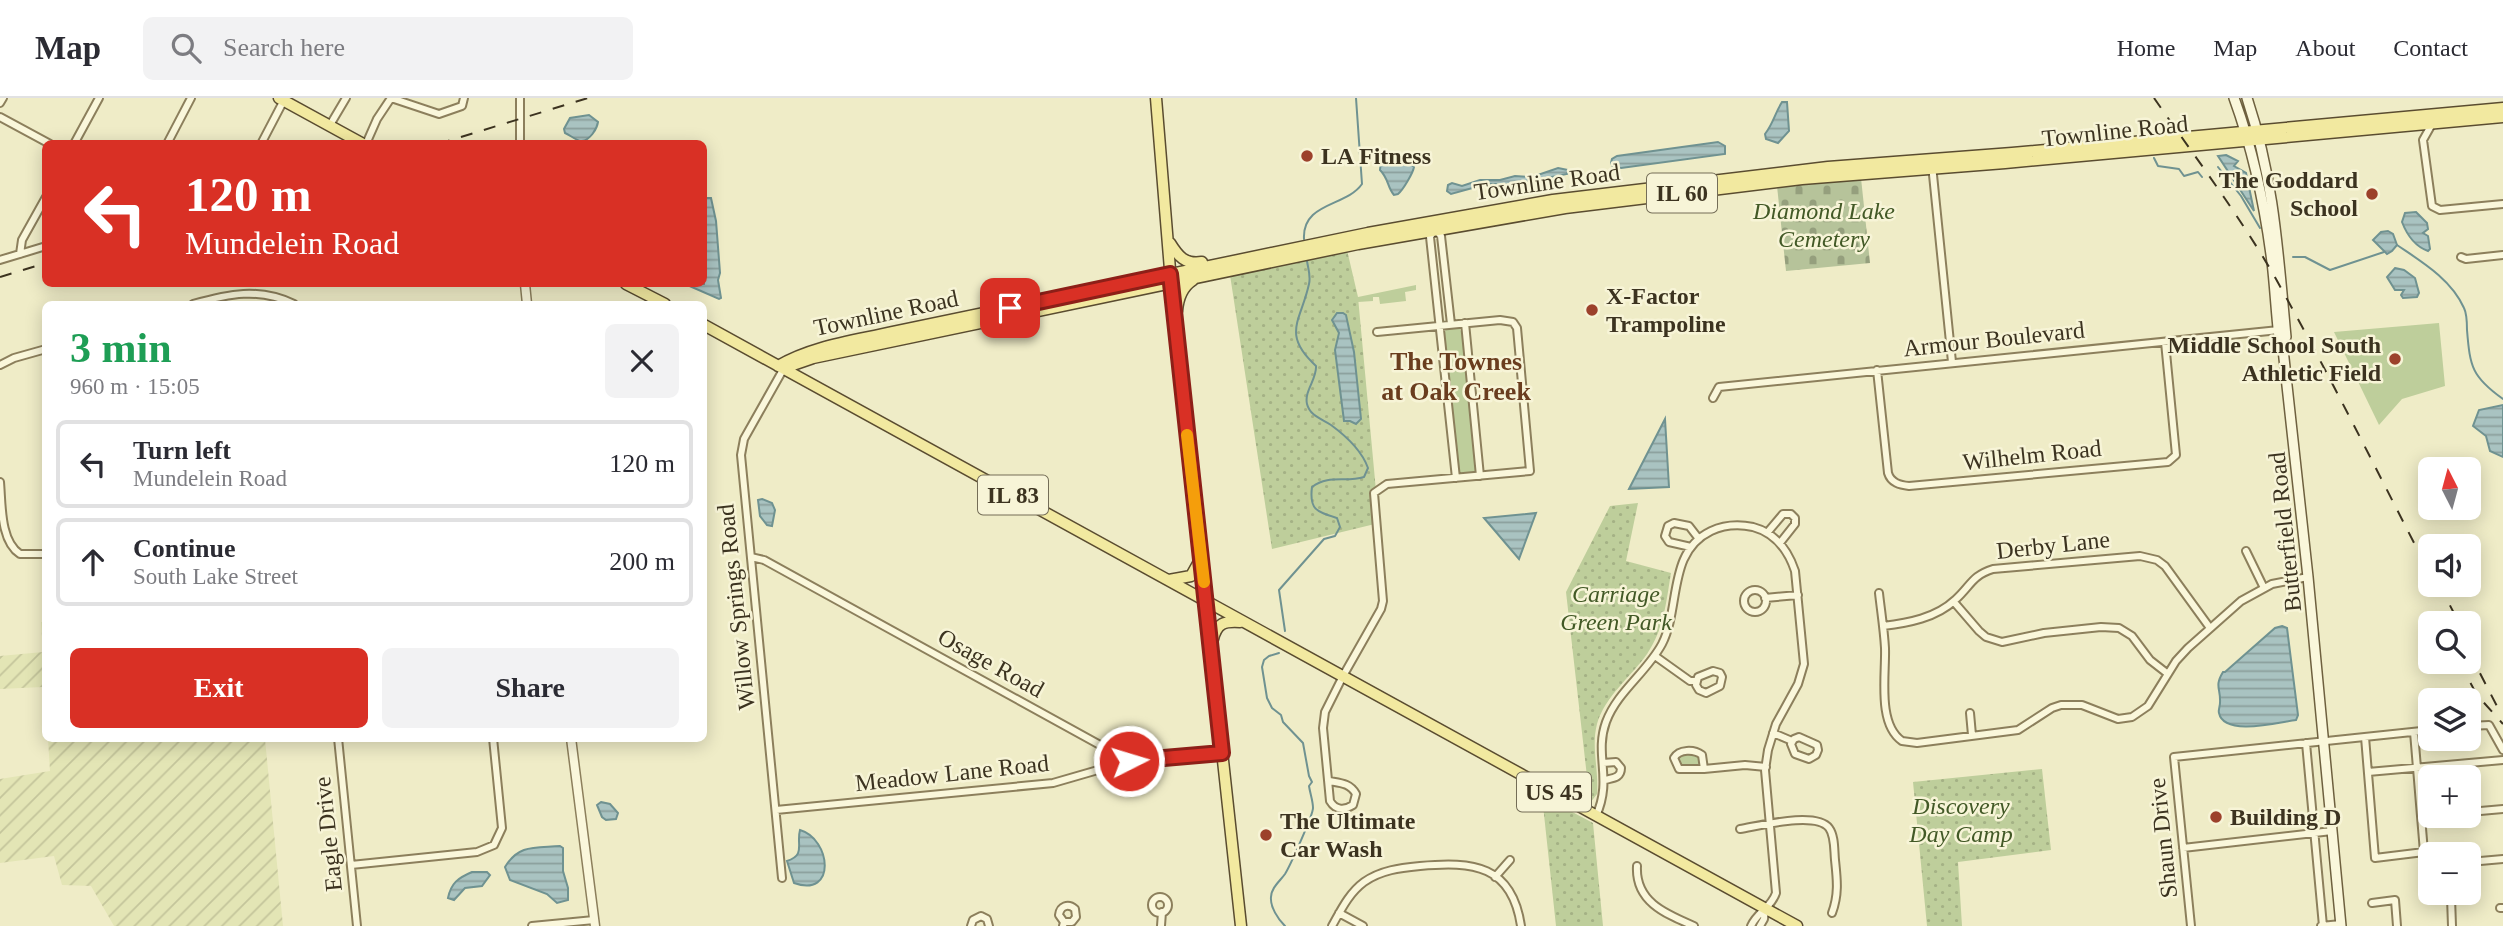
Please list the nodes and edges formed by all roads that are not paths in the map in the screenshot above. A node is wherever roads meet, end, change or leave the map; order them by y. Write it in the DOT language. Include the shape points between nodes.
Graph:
graph roads {
  1 [pos="3,98"];
  2 [pos="99,98"];
  3 [pos="191,98"];
  4 [pos="346,98"];
  5 [pos="391,98"];
  6 [pos="464,98"];
  7 [pos="520,98"];
  8 [pos="1156,98"];
  9 [pos="2234,98"];
  10 [pos="2247,98"];
  11 [pos="282,99"];
  12 [pos="0,103"];
  13 [pos="2503,108"];
  14 [pos="0,117"];
  15 [pos="2503,117"];
  16 [pos="2432,124"];
  17 [pos="330,125"];
  18 [pos="2406,126"];
  19 [pos="2259,134"];
  20 [pos="2246,135"];
  21 [pos="43,140"];
  22 [pos="76,140"];
  23 [pos="169,140"];
  24 [pos="263,140"];
  25 [pos="358,140"];
  26 [pos="367,140"];
  27 [pos="520,140"];
  28 [pos="2423,140"];
  29 [pos="1932,164"];
  30 [pos="42,204"];
  31 [pos="2503,204"];
  32 [pos="1435,229"];
  33 [pos="1168,239"];
  34 [pos="42,247"];
  35 [pos="20,254"];
  36 [pos="2503,255"];
  37 [pos="2461,257"];
  38 [pos="0,260"];
  39 [pos="1234,261"];
  40 [pos="1199,276"];
  41 [pos="1171,278"];
  42 [pos="632,287"];
  43 [pos="206,301"];
  44 [pos="286,301"];
  45 [pos="659,301"];
  46 [pos="1175,322"];
  47 [pos="1465,323"];
  48 [pos="1451,324"];
  49 [pos="1440,326"];
  50 [pos="707,327"];
  51 [pos="1377,332"];
  52 [pos="2282,333"];
  53 [pos="2165,342"];
  54 [pos="42,350"];
  55 [pos="813,358"];
  56 [pos="1952,362"];
  57 [pos="0,365"];
  58 [pos="781,367"];
  59 [pos="1877,370"];
  60 [pos="808,381"];
  61 [pos="1713,398"];
  62 [pos="1480,476"];
  63 [pos="1456,478"];
  64 [pos="0,482"];
  65 [pos="1767,533"];
  66 [pos="1699,539"];
  67 [pos="1777,541"];
  68 [pos="1691,547"];
  69 [pos="2246,551"];
  70 [pos="42,554"];
  71 [pos="751,556"];
  72 [pos="1201,558"];
  73 [pos="2308,577"];
  74 [pos="1168,580"];
  75 [pos="2264,588"];
  76 [pos="1879,593"];
  77 [pos="1798,595"];
  78 [pos="1765,598"];
  79 [pos="1206,600"];
  80 [pos="1954,602"];
  81 [pos="1244,622"];
  82 [pos="1883,626"];
  83 [pos="2210,628"];
  84 [pos="1211,645"];
  85 [pos="1655,656"];
  86 [pos="2168,674"];
  87 [pos="1343,676"];
  88 [pos="1697,681"];
  89 [pos="1970,713"];
  90 [pos="2481,725"];
  91 [pos="2418,731"];
  92 [pos="2413,732"];
  93 [pos="1773,733"];
  94 [pos="1972,736"];
  95 [pos="2365,737"];
  96 [pos="1792,741"];
  97 [pos="2325,741"];
  98 [pos="338,742"];
  99 [pos="494,742"];
  100 [pos="571,742"];
  101 [pos="2306,743"];
  102 [pos="2503,750"];
  103 [pos="1222,753"];
  104 [pos="2503,760"];
  105 [pos="1129,761"];
  106 [pos="1603,763"];
  107 [pos="1766,767"];
  108 [pos="2417,768"];
  109 [pos="1704,769"];
  110 [pos="2368,772"];
  111 [pos="2418,778"];
  112 [pos="1329,780"];
  113 [pos="1605,780"];
  114 [pos="2503,809"];
  115 [pos="776,810"];
  116 [pos="2481,811"];
  117 [pos="1596,816"];
  118 [pos="1770,824"];
  119 [pos="2423,828"];
  120 [pos="1740,829"];
  121 [pos="2332,831"];
  122 [pos="2314,833"];
  123 [pos="2183,848"];
  124 [pos="2503,859"];
  125 [pos="1510,860"];
  126 [pos="2481,861"];
  127 [pos="351,865"];
  128 [pos="1637,866"];
  129 [pos="1495,877"];
  130 [pos="782,878"];
  131 [pos="2372,903"];
  132 [pos="2451,905"];
  133 [pos="1765,909"];
  134 [pos="1162,912"];
  135 [pos="1832,913"];
  136 [pos="1339,914"];
  137 [pos="594,923"];
  138 [pos="2341,925"];
  139 [pos="357,926"];
  140 [pos="532,926"];
  141 [pos="971,926"];
  142 [pos="989,926"];
  143 [pos="1161,926"];
  144 [pos="1241,926"];
  145 [pos="1332,926"];
  146 [pos="1363,926"];
  147 [pos="1521,926"];
  148 [pos="1694,926"];
  149 [pos="1751,926"];
  150 [pos="1760,926"];
  151 [pos="1797,926"];
  152 [pos="2191,926"];
  153 [pos="2322,926"];
  154 [pos="2398,926"];
  155 [pos="2452,926"];
  1 -- 12 [label="street"];
  2 -- 22 [label="street"];
  3 -- 23 [label="street"];
  4 -- 17 [label="street"];
  5 -- 6 [label="street" via="439,114 462,106"];
  5 -- 26 [label="street"];
  7 -- 27 [label="street"];
  8 -- 33 [label="main road"];
  9 -- 20 [label="main road"];
  10 -- 19 [label="main road, Butterfield Road"];
  11 -- 17 [label="main road"];
  11 -- 24 [label="street"];
  13 -- 19 [label="main road, Townline Road / IL 60"];
  14 -- 21 [label="street"];
  15 -- 16 [label="main road, Townline Road / IL 60"];
  16 -- 18 [label="main road, Townline Road / IL 60"];
  16 -- 28 [label="street"];
  17 -- 25 [label="main road"];
  18 -- 19 [label="main road, Townline Road / IL 60"];
  18 -- 28 [label="street"];
  19 -- 20 [label="main road, Townline Road / IL 60"];
  19 -- 52 [label="main road, Butterfield Road" via="2276,221"];
  20 -- 29 [label="main road, Townline Road / IL 60"];
  20 -- 52 [label="main road"];
  28 -- 31 [label="street" via="2432,206 2440,210"];
  29 -- 32 [label="main road, Townline Road / IL 60" via="1552,209"];
  29 -- 39 [label="main road, Townline Road / IL 60" via="1778,173 1553,200"];
  29 -- 56 [label="street"];
  30 -- 35 [label="street" via="22,240"];
  32 -- 40 [label="main road, Townline Road / IL 60"];
  32 -- 48 [label="street" via="1441,236"];
  32 -- 49 [label="street" via="1430,237"];
  33 -- 39 [label="main road" via="1188,262"];
  33 -- 41 [label="main road"];
  34 -- 35 [label="street"];
  35 -- 38 [label="street"];
  36 -- 37 [label="street"];
  39 -- 41 [label="main road, Townline Road / IL 60"];
  40 -- 41 [label="main road, Townline Road / IL 60"];
  40 -- 46 [label="main road" via="1181,293"];
  41 -- 46 [label="main road"];
  41 -- 55 [label="main road, Townline Road / IL 60"];
  41 -- 58 [label="main road, Townline Road / IL 60" via="822,348 796,355"];
  42 -- 45 [label="main road"];
  43 -- 44 [label="street" via="242,293"];
  46 -- 72 [label="main road"];
  47 -- 48 [label="street"];
  47 -- 62 [label="street"];
  47 -- 62 [label="street" via="1513,321 1517,328 1530,471"];
  48 -- 49 [label="street"];
  49 -- 51 [label="street"];
  49 -- 63 [label="street"];
  50 -- 58 [label="main road"];
  52 -- 53 [label="street, Armour Boulevard"];
  52 -- 73 [label="main road, Butterfield Road"];
  53 -- 56 [label="street, Armour Boulevard"];
  53 -- 59 [label="street, Wilhelm Road" via="2173,460 1911,486 1895,482 1888,473"];
  54 -- 57 [label="street"];
  55 -- 58 [label="main road, Townline Road / IL 60"];
  55 -- 60 [label="main road"];
  56 -- 59 [label="street, Armour Boulevard"];
  58 -- 60 [label="main road, IL 83"];
  58 -- 71 [label="street, Willow Springs Road" via="741,450"];
  59 -- 61 [label="street, Armour Boulevard" via="1719,387"];
  60 -- 74 [label="main road, IL 83"];
  62 -- 63 [label="street"];
  63 -- 87 [label="street" via="1387,484 1374,494 1383,601"];
  64 -- 70 [label="street" via="8,544 20,554"];
  65 -- 66 [label="street" via="1738,525 1718,528"];
  65 -- 67 [label="street"];
  65 -- 67 [label="street" via="1783,514 1794,516 1795,524"];
  66 -- 68 [label="street"];
  66 -- 68 [label="street" via="1689,526 1668,526 1669,542"];
  67 -- 77 [label="street" via="1791,559"];
  68 -- 85 [label="street" via="1679,569 1669,628"];
  69 -- 75 [label="street"];
  71 -- 105 [label="street, Osage Road"];
  71 -- 115 [label="street, Willow Springs Road"];
  72 -- 74 [label="main road" via="1191,576"];
  72 -- 79 [label="main road"];
  73 -- 75 [label="street"];
  73 -- 97 [label="main road, Butterfield Road"];
  74 -- 79 [label="main road, IL 83"];
  75 -- 83 [label="street"];
  76 -- 82 [label="street"];
  77 -- 78 [label="street"];
  77 -- 93 [label="street" via="1802,674"];
  79 -- 81 [label="main road, US 45"];
  79 -- 84 [label="main road"];
  80 -- 82 [label="street, Derby Lane" via="1919,620"];
  80 -- 83 [label="street, Derby Lane" via="1965,583 1993,569 2148,557 2163,560"];
  80 -- 86 [label="street" via="1986,637 2002,642 2044,633 2119,628"];
  81 -- 84 [label="main road" via="1219,625"];
  81 -- 87 [label="main road, US 45"];
  82 -- 94 [label="street" via="1884,681 1892,733 1908,743"];
  83 -- 86 [label="street"];
  84 -- 103 [label="main road"];
  85 -- 88 [label="street" via="1690,681"];
  85 -- 106 [label="street" via="1608,717"];
  86 -- 94 [label="street" via="2148,706 2132,717 2112,718 2069,704 2052,708 2018,730"];
  87 -- 112 [label="street" via="1323,719"];
  87 -- 117 [label="main road, US 45"];
  89 -- 94 [label="street"];
  90 -- 102 [label="street" via="2489,725"];
  91 -- 92 [label="street"];
  92 -- 95 [label="street"];
  92 -- 108 [label="street"];
  93 -- 96 [label="street"];
  93 -- 107 [label="street"];
  95 -- 97 [label="street"];
  95 -- 110 [label="street"];
  97 -- 101 [label="street"];
  97 -- 121 [label="main road, Butterfield Road"];
  98 -- 127 [label="street, Eagle Drive"];
  99 -- 127 [label="street" via="502,828 491,848"];
  100 -- 137 [label="street"];
  101 -- 122 [label="street"];
  101 -- 123 [label="street, Shaun Drive" via="2174,757"];
  103 -- 105 [label="street"];
  103 -- 144 [label="main road"];
  104 -- 108 [label="street"];
  105 -- 115 [label="street, Meadow Lane Road" via="1053,783"];
  106 -- 113 [label="street"];
  106 -- 113 [label="street" via="1616,762 1621,768 1617,777"];
  107 -- 109 [label="street"];
  107 -- 118 [label="street"];
  108 -- 110 [label="street"];
  108 -- 111 [label="street"];
  109 -- 109 [label="street" via="1679,769 1674,758 1681,752 1697,752"];
  110 -- 119 [label="street" via="2375,858 2424,852"];
  112 -- 112 [label="street" via="1331,804 1343,809 1353,805 1353,789"];
  113 -- 117 [label="street"];
  114 -- 116 [label="street"];
  115 -- 130 [label="street, Willow Springs Road"];
  117 -- 133 [label="main road, US 45"];
  118 -- 120 [label="street"];
  118 -- 133 [label="street" via="1777,887"];
  118 -- 135 [label="street" via="1816,820 1829,828 1838,890"];
  121 -- 122 [label="street"];
  121 -- 138 [label="main road, Butterfield Road"];
  122 -- 123 [label="street"];
  122 -- 153 [label="street"];
  123 -- 152 [label="street, Shaun Drive"];
  124 -- 126 [label="street"];
  125 -- 129 [label="street"];
  127 -- 139 [label="street, Eagle Drive"];
  128 -- 148 [label="street" via="1640,887 1653,905"];
  129 -- 136 [label="street" via="1463,863 1387,871 1362,884"];
  129 -- 147 [label="street" via="1513,897"];
  131 -- 154 [label="street" via="2395,900"];
  132 -- 155 [label="street"];
  133 -- 149 [label="street"];
  133 -- 150 [label="street"];
  133 -- 151 [label="main road, US 45"];
  134 -- 143 [label="street"];
  136 -- 145 [label="street"];
  136 -- 146 [label="street"];
  137 -- 140 [label="street"];
  138 -- 153 [label="street"];
  141 -- 142 [label="street" via="981,916"];
}
